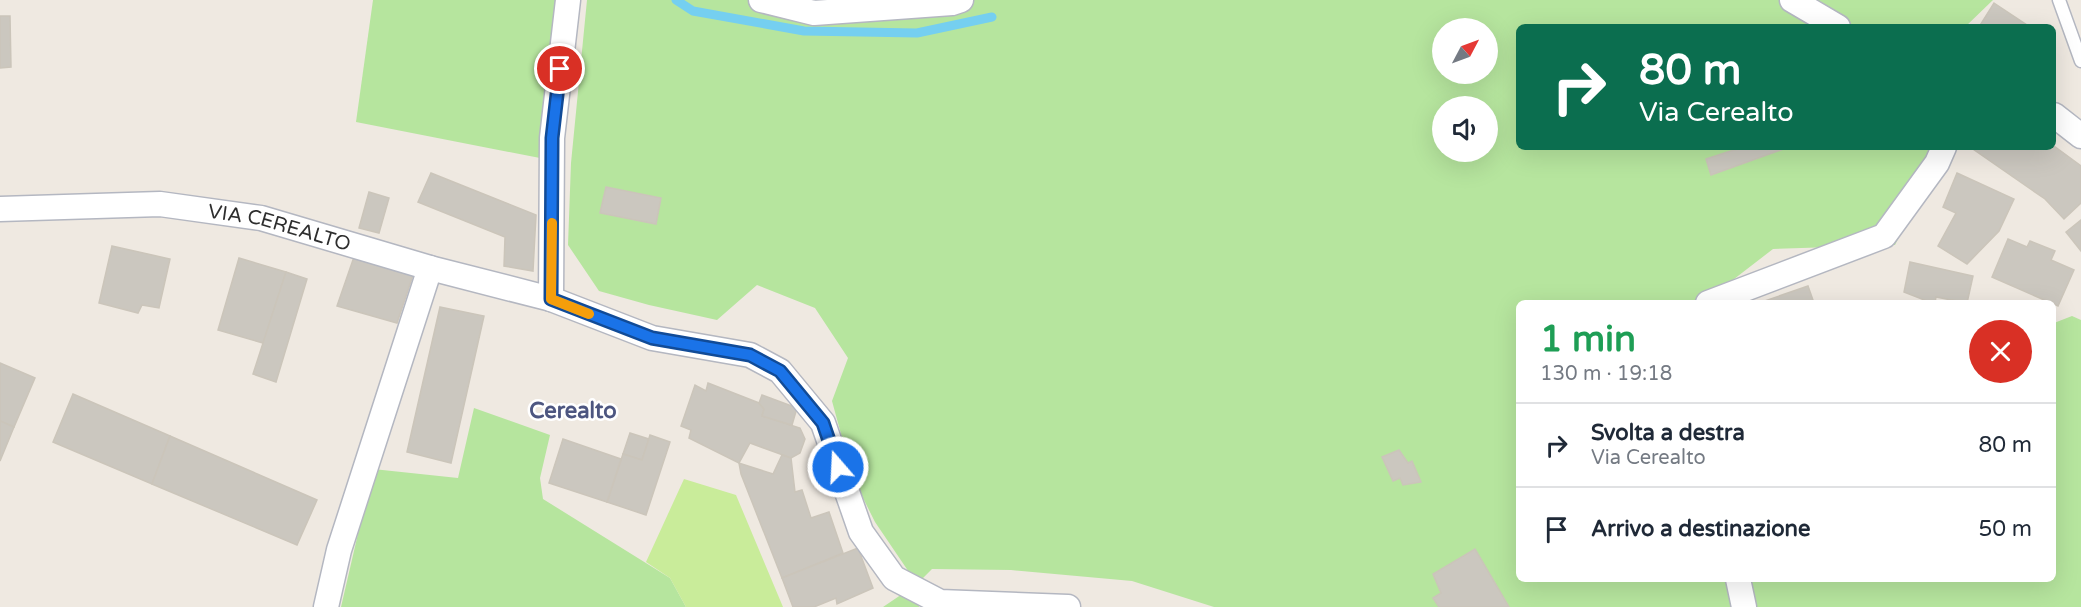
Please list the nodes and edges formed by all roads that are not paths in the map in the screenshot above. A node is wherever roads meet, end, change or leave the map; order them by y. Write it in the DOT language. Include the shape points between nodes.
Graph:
graph roads {
  1 [pos="568,0"];
  2 [pos="761,0"];
  3 [pos="961,0"];
  4 [pos="1792,0"];
  5 [pos="2059,0"];
  6 [pos="1833,24"];
  7 [pos="2081,62"];
  8 [pos="2056,117"];
  9 [pos="2081,136"];
  10 [pos="1943,150"];
  11 [pos="0,209"];
  12 [pos="430,268"];
  13 [pos="551,299"];
  14 [pos="1716,300"];
  15 [pos="1739,582"];
  16 [pos="326,607"];
  17 [pos="1068,607"];
  18 [pos="1744,607"];
  1 -- 13 [label="street" via="552,138"];
  2 -- 3 [label="street" via="814,13"];
  4 -- 6 [label="street"];
  5 -- 7 [label="lane"];
  8 -- 9 [label="street"];
  10 -- 14 [label="street" via="1884,236"];
  11 -- 12 [label="street, VIA CEREALTO" via="160,204 261,218"];
  12 -- 13 [label="street, VIA CEREALTO"];
  12 -- 16 [label="street" via="339,550"];
  13 -- 17 [label="street, VIA CEREALTO" via="652,338 750,355 780,371 823,423 861,532 894,578 940,602"];
  15 -- 18 [label="street"];
}
